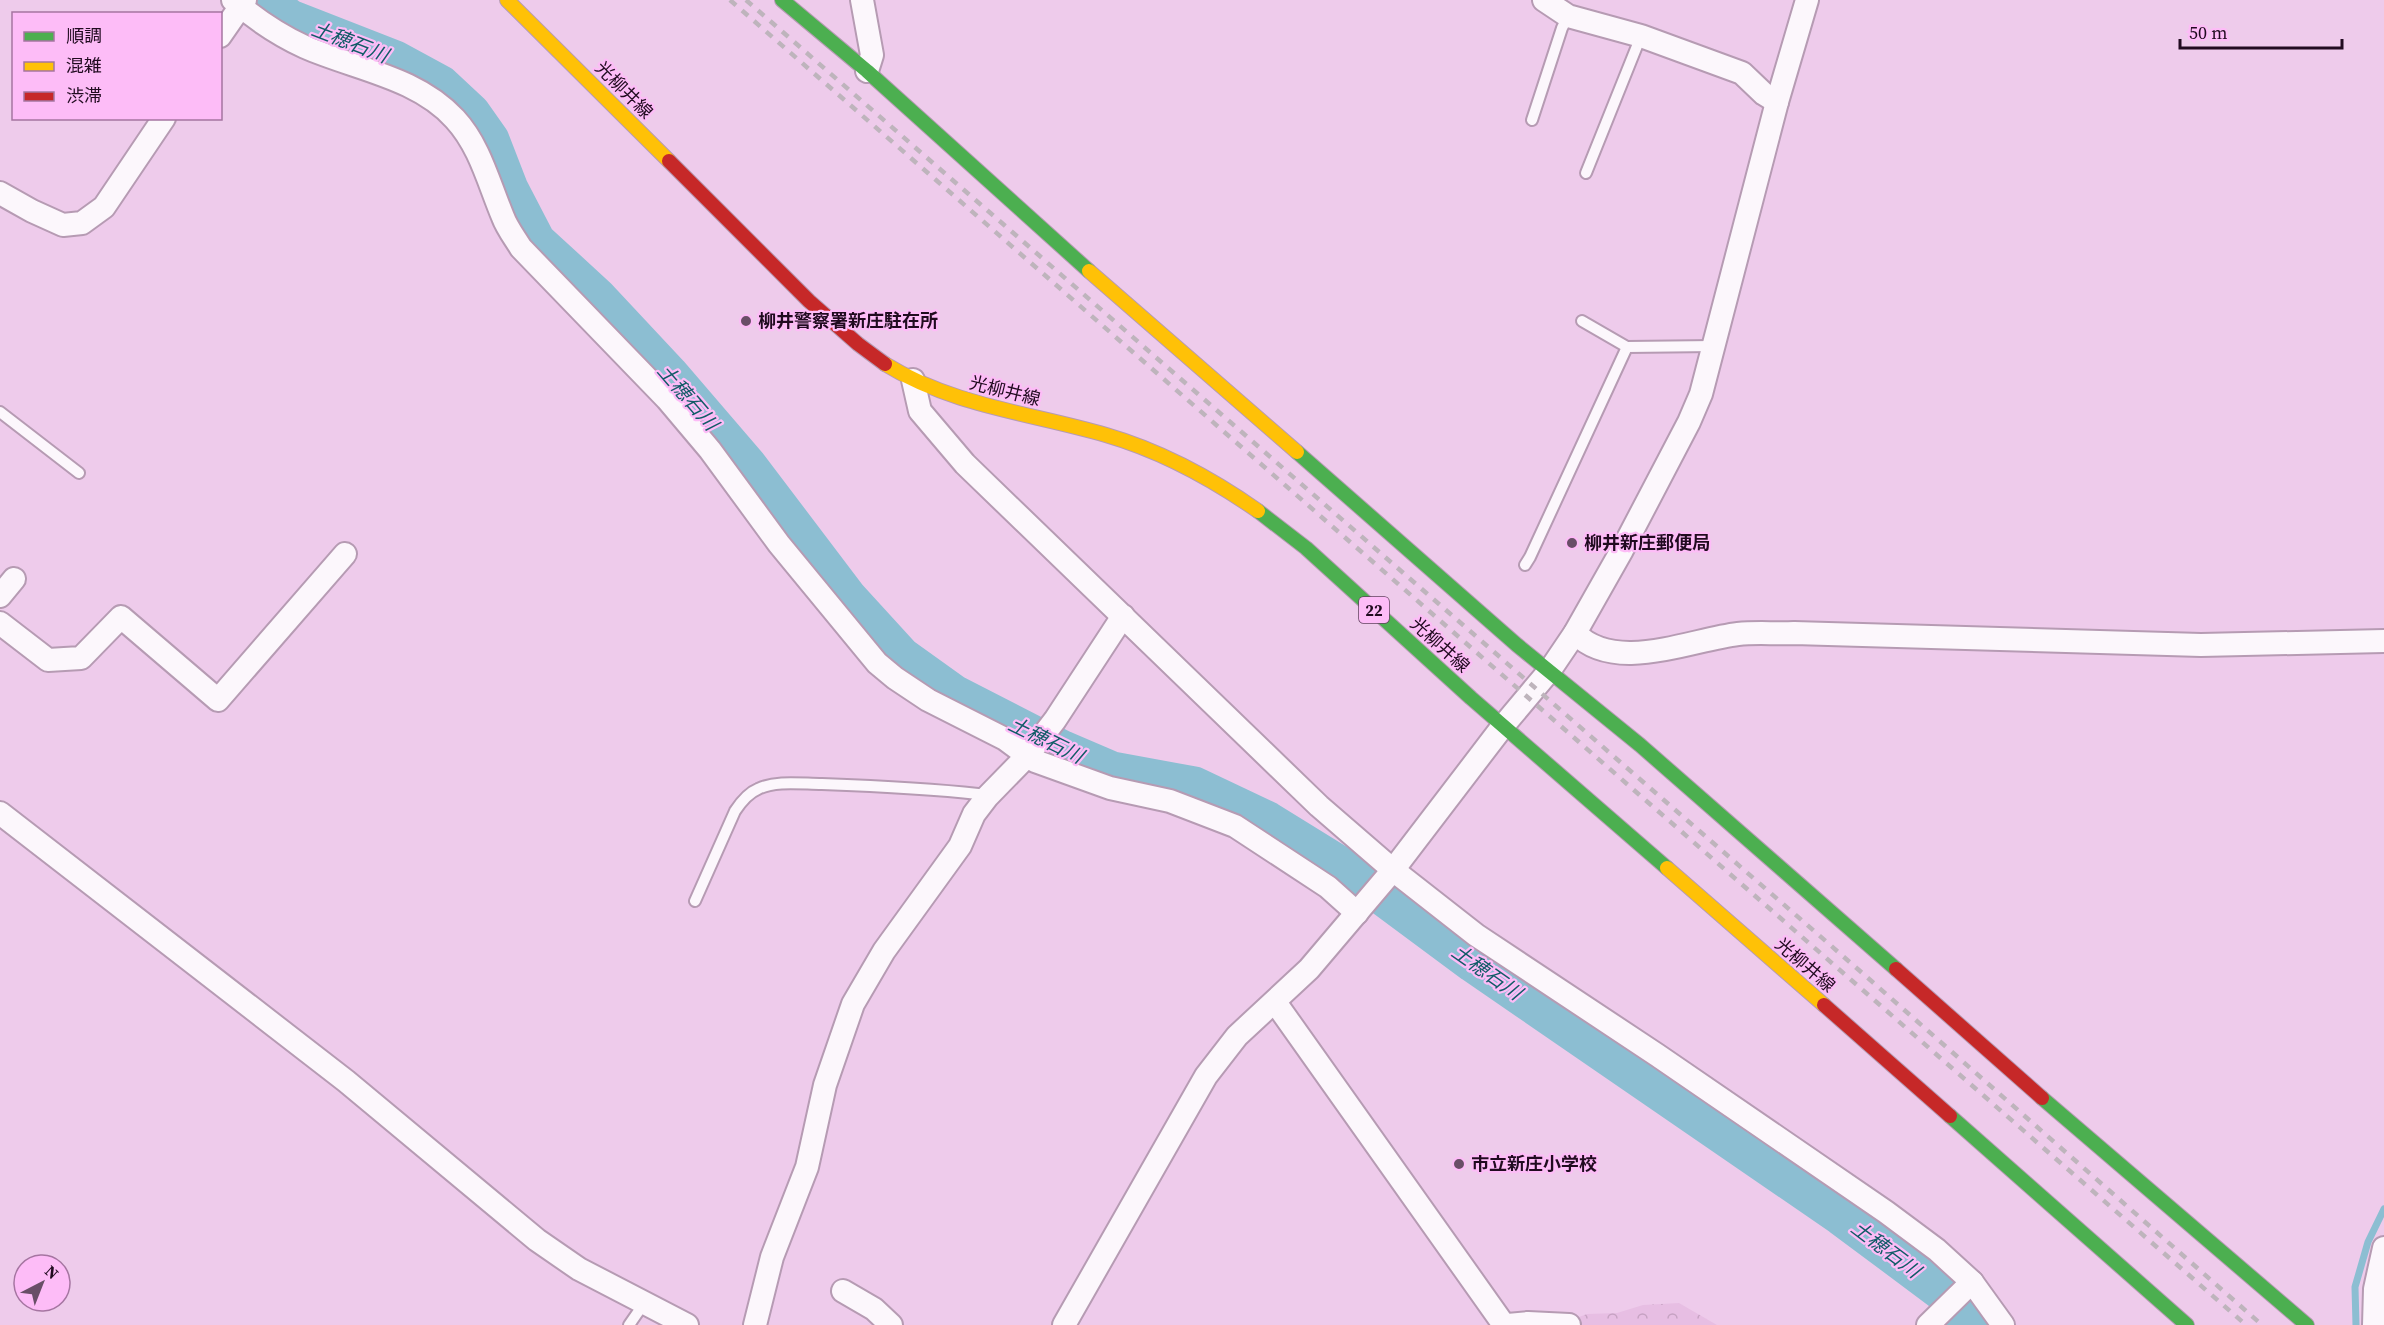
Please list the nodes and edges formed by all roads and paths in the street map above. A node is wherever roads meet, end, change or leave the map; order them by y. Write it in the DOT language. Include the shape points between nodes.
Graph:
graph roads {
  1 [pos="507,0"];
  2 [pos="782,0"];
  3 [pos="862,0"];
  4 [pos="1544,0"];
  5 [pos="1807,0"];
  6 [pos="241,2"];
  7 [pos="1568,16"];
  8 [pos="222,33"];
  9 [pos="1641,36"];
  10 [pos="867,71"];
  11 [pos="1777,102"];
  12 [pos="163,120"];
  13 [pos="1532,120"];
  14 [pos="1586,173"];
  15 [pos="0,193"];
  16 [pos="1582,321"];
  17 [pos="1714,346"];
  18 [pos="1628,348"];
  19 [pos="913,380"];
  20 [pos="0,412"];
  21 [pos="79,473"];
  22 [pos="345,554"];
  23 [pos="1525,565"];
  24 [pos="1123,616"];
  25 [pos="0,623"];
  26 [pos="1575,633"];
  27 [pos="2384,641"];
  28 [pos="1550,670"];
  29 [pos="1503,726"];
  30 [pos="1029,753"];
  31 [pos="987,797"];
  32 [pos="0,813"];
  33 [pos="1390,873"];
  34 [pos="695,901"];
  35 [pos="1362,907"];
  36 [pos="1275,1002"];
  37 [pos="2384,1248"];
  38 [pos="1972,1282"];
  39 [pos="843,1291"];
  40 [pos="645,1302"];
  41 [pos="629,1325"];
  42 [pos="687,1325"];
  43 [pos="755,1325"];
  44 [pos="891,1325"];
  45 [pos="1064,1325"];
  46 [pos="1506,1325"];
  47 [pos="1569,1325"];
  48 [pos="1928,1325"];
  49 [pos="2003,1325"];
  50 [pos="2187,1325"];
  51 [pos="2307,1325"];
  52 [pos="2374,1325"];
  1 -- 19 [label="main road, 光柳井線 / 22" via="826,317 877,360"];
  2 -- 10 [label="main road"];
  3 -- 10 [label="street" via="872,55"];
  4 -- 7 [label="street"];
  5 -- 11 [label="street"];
  6 -- 8 [label="street"];
  6 -- 30 [label="street" via="256,19 304,46 436,100 475,147 504,220 521,248 667,399 877,663 928,700"];
  7 -- 9 [label="street"];
  7 -- 13 [label="lane"];
  9 -- 11 [label="street" via="1742,74"];
  9 -- 14 [label="lane"];
  10 -- 28 [label="main road" via="1120,298"];
  11 -- 17 [label="street"];
  12 -- 15 [label="street" via="104,207 82,224 63,225"];
  16 -- 18 [label="lane"];
  17 -- 18 [label="lane"];
  17 -- 26 [label="street" via="1689,422"];
  18 -- 23 [label="lane"];
  19 -- 24 [label="street" via="920,411 965,464"];
  19 -- 29 [label="main road, 光柳井線 / 22" via="958,398 1107,435 1206,477 1258,510 1304,548"];
  20 -- 21 [label="lane"];
  22 -- 25 [label="street" via="218,700 121,617 81,658 48,660"];
  24 -- 30 [label="street"];
  24 -- 33 [label="street"];
  26 -- 27 [label="street" via="1606,652 1644,653 1740,634 1794,633 2201,645"];
  26 -- 28 [label="street"];
  28 -- 29 [label="street"];
  28 -- 51 [label="main road"];
  29 -- 33 [label="street"];
  29 -- 50 [label="main road, 光柳井線 / 22"];
  30 -- 31 [label="street"];
  30 -- 35 [label="street" via="1035,761 1110,788 1170,801 1235,826"];
  31 -- 34 [label="lane" via="905,786 772,784 757,789 735,811"];
  31 -- 43 [label="street" via="974,814 960,846 884,951 853,1004 825,1085 807,1167 771,1257"];
  32 -- 40 [label="street" via="346,1081 537,1240 579,1269"];
  33 -- 35 [label="street"];
  33 -- 38 [label="street" via="1886,1212"];
  35 -- 36 [label="street"];
  36 -- 45 [label="street" via="1237,1036 1206,1076"];
  36 -- 46 [label="street"];
  37 -- 52 [label="street" via="2375,1289"];
  38 -- 48 [label="street"];
  38 -- 49 [label="street"];
  39 -- 44 [label="street" via="874,1309"];
  40 -- 41 [label="lane"];
  40 -- 42 [label="street"];
  46 -- 47 [label="street"];
}
